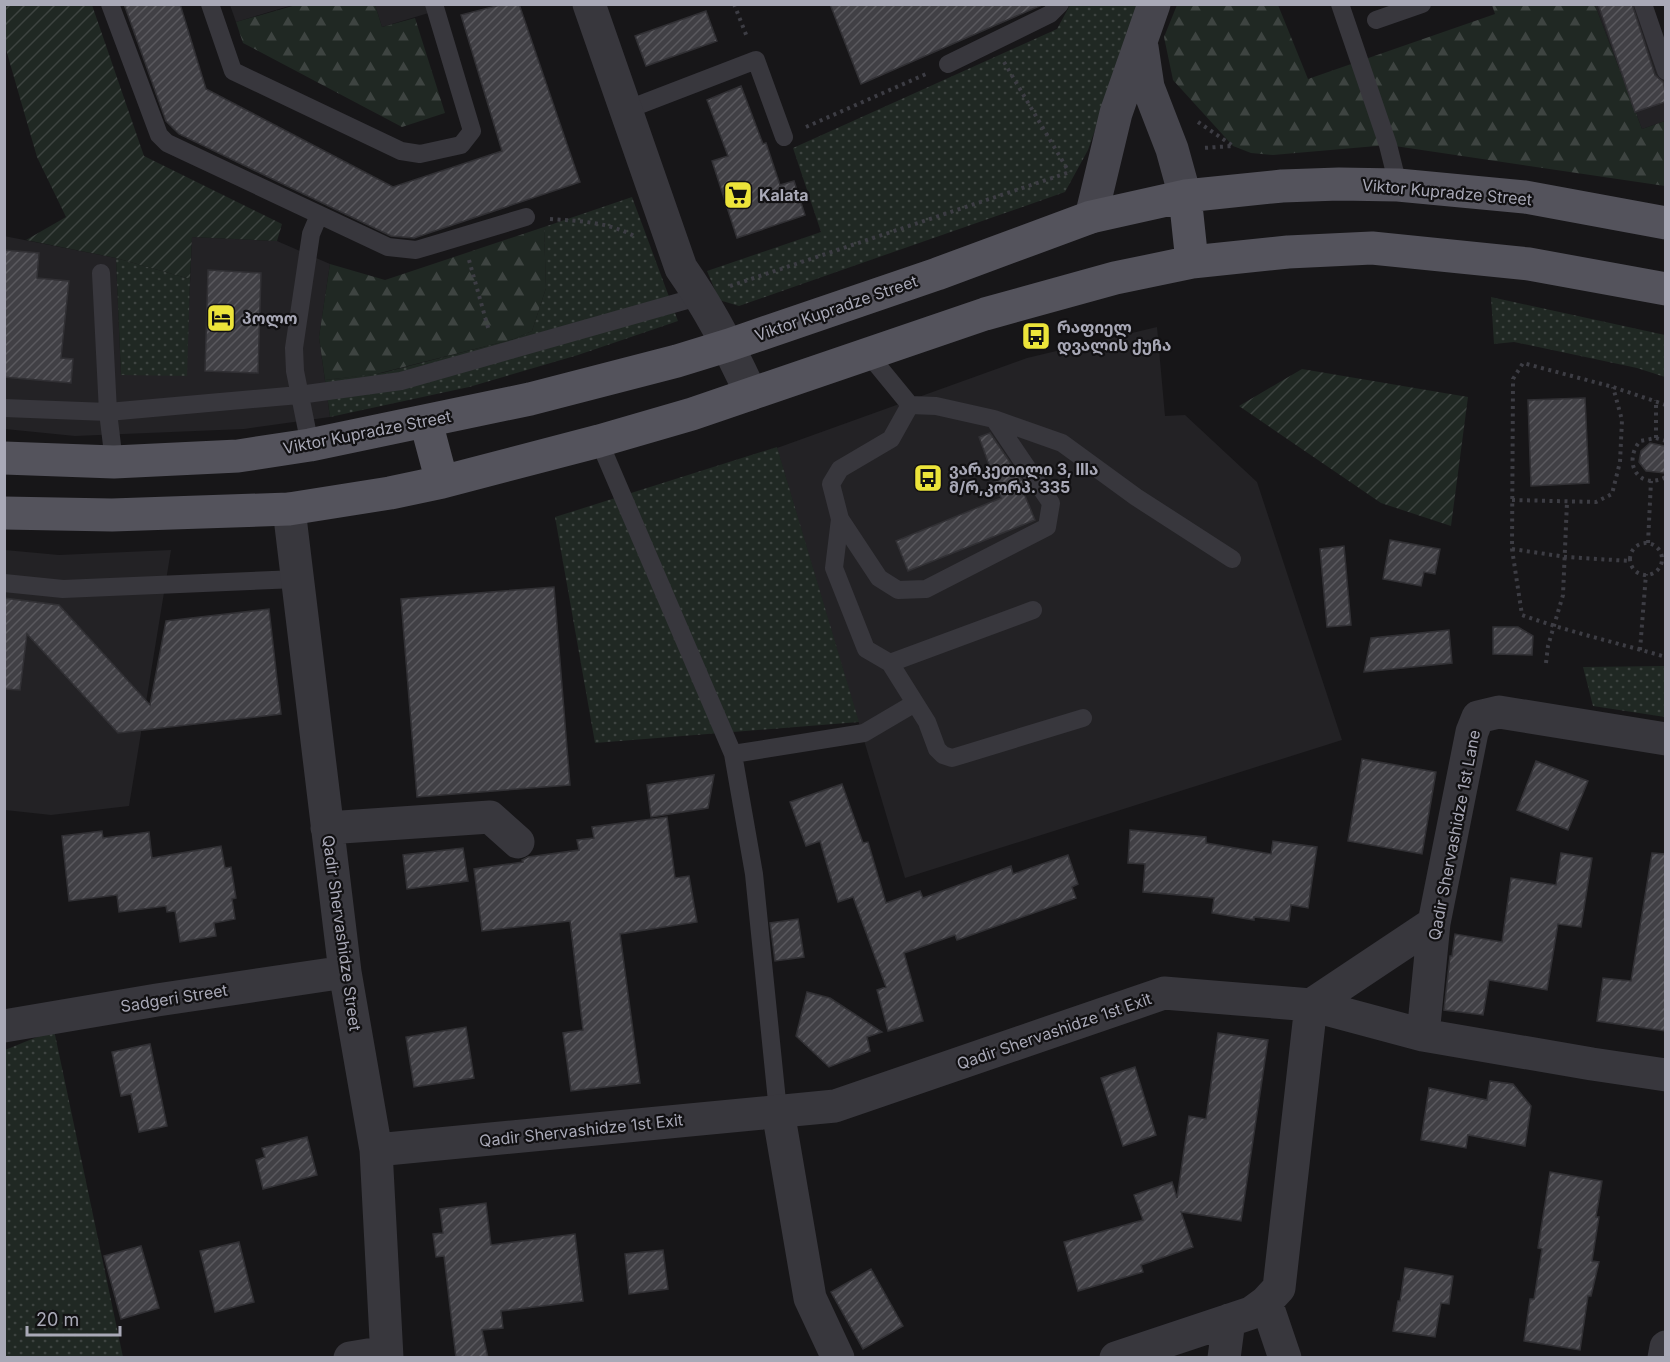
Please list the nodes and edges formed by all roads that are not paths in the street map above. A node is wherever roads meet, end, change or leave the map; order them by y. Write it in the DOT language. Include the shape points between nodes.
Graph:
graph roads {
  1 [pos="110,4"];
  2 [pos="210,4"];
  3 [pos="434,4"];
  4 [pos="589,4"];
  5 [pos="1060,4"];
  6 [pos="1154,4"];
  7 [pos="1340,4"];
  8 [pos="1422,4"];
  9 [pos="1643,4"];
  10 [pos="1376,20"];
  11 [pos="1141,43"];
  12 [pos="948,64"];
  13 [pos="1665,71"];
  14 [pos="626,110"];
  15 [pos="784,137"];
  16 [pos="1398,185"];
  17 [pos="1185,196"];
  18 [pos="319,214"];
  19 [pos="1091,217"];
  20 [pos="526,218"];
  21 [pos="1665,223"];
  22 [pos="1192,262"];
  23 [pos="101,273"];
  24 [pos="1665,289"];
  25 [pos="701,296"];
  26 [pos="729,345"];
  27 [pos="869,355"];
  28 [pos="751,394"];
  29 [pos="299,395"];
  30 [pos="910,405"];
  31 [pos="4,408"];
  32 [pos="108,412"];
  33 [pos="994,419"];
  34 [pos="426,422"];
  35 [pos="599,441"];
  36 [pos="310,445"];
  37 [pos="4,458"];
  38 [pos="114,462"];
  39 [pos="442,482"];
  40 [pos="289,509"];
  41 [pos="4,513"];
  42 [pos="840,519"];
  43 [pos="1232,559"];
  44 [pos="297,579"];
  45 [pos="4,583"];
  46 [pos="1033,610"];
  47 [pos="891,663"];
  48 [pos="915,703"];
  49 [pos="1083,718"];
  50 [pos="1665,739"];
  51 [pos="733,754"];
  52 [pos="327,828"];
  53 [pos="518,842"];
  54 [pos="1434,923"];
  55 [pos="345,972"];
  56 [pos="1311,1005"];
  57 [pos="4,1026"];
  58 [pos="1423,1035"];
  59 [pos="1665,1075"];
  60 [pos="778,1111"];
  61 [pos="376,1150"];
  62 [pos="1266,1302"];
  63 [pos="1229,1320"];
  64 [pos="1665,1347"];
  65 [pos="386,1355"];
  66 [pos="350,1358"];
  67 [pos="838,1358"];
  68 [pos="1116,1358"];
  69 [pos="1224,1358"];
  70 [pos="1285,1358"];
  71 [pos="1664,1358"];
  1 -- 18 [label="lane" via="159,135 167,143"];
  2 -- 3 [label="lane" via="233,71 400,151 420,154 461,145 472,131"];
  4 -- 14 [label="street"];
  5 -- 12 [label="lane" via="1050,14"];
  6 -- 11 [label="street"];
  7 -- 16 [label="lane"];
  8 -- 10 [label="lane"];
  9 -- 13 [label="lane"];
  11 -- 17 [label="street" via="1148,87"];
  11 -- 19 [label="street" via="1116,113"];
  14 -- 15 [label="lane" via="756,60"];
  14 -- 25 [label="street" via="681,268"];
  16 -- 17 [label="main road, Viktor Kupradze Street" via="1282,186"];
  16 -- 21 [label="main road, Viktor Kupradze Street" via="1525,197"];
  17 -- 19 [label="main road, Viktor Kupradze Street"];
  17 -- 22 [label="main road"];
  18 -- 20 [label="lane" via="402,250 416,250"];
  18 -- 29 [label="lane" via="310,234 294,348"];
  19 -- 26 [label="main road, Viktor Kupradze Street"];
  22 -- 24 [label="main road" via="1372,248 1529,264"];
  22 -- 27 [label="main road" via="1115,278 986,314"];
  23 -- 32 [label="lane"];
  25 -- 26 [label="street"];
  25 -- 29 [label="lane" via="401,381"];
  26 -- 28 [label="street"];
  26 -- 34 [label="main road, Viktor Kupradze Street" via="530,399"];
  27 -- 28 [label="main road"];
  27 -- 30 [label="lane"];
  28 -- 35 [label="main road"];
  29 -- 32 [label="lane"];
  29 -- 36 [label="lane"];
  30 -- 33 [label="lane" via="936,406"];
  30 -- 42 [label="lane" via="891,439 840,469 831,484"];
  31 -- 32 [label="lane"];
  32 -- 38 [label="lane"];
  33 -- 42 [label="lane" via="1051,504 1047,527 926,589 898,590 879,578"];
  33 -- 43 [label="lane" via="1062,443"];
  34 -- 36 [label="main road, Viktor Kupradze Street"];
  34 -- 39 [label="main road"];
  35 -- 39 [label="main road"];
  35 -- 51 [label="lane"];
  36 -- 38 [label="main road, Viktor Kupradze Street" via="238,456"];
  37 -- 38 [label="main road, Viktor Kupradze Street"];
  39 -- 40 [label="main road"];
  40 -- 41 [label="main road" via="180,514"];
  40 -- 44 [label="street, Qadir Shervashidze Street"];
  42 -- 47 [label="lane" via="834,568 866,649"];
  44 -- 45 [label="lane" via="63,589"];
  44 -- 52 [label="street, Qadir Shervashidze Street"];
  46 -- 47 [label="lane"];
  47 -- 48 [label="lane"];
  48 -- 49 [label="lane" via="938,749 952,758"];
  48 -- 51 [label="lane" via="864,733"];
  50 -- 54 [label="street, Qadir Shervashidze 1st Lane" via="1499,712 1478,717"];
  51 -- 60 [label="lane" via="754,874"];
  52 -- 53 [label="street" via="490,817"];
  52 -- 55 [label="street, Qadir Shervashidze Street"];
  54 -- 56 [label="street"];
  54 -- 58 [label="street, Qadir Shervashidze 1st Lane"];
  55 -- 57 [label="street, Sadgeri Street"];
  55 -- 61 [label="street, Qadir Shervashidze Street"];
  56 -- 58 [label="street"];
  56 -- 60 [label="street, Qadir Shervashidze 1st Exit" via="1164,993 835,1106"];
  56 -- 62 [label="street" via="1279,1288"];
  58 -- 59 [label="street"];
  60 -- 61 [label="street, Qadir Shervashidze 1st Exit"];
  60 -- 67 [label="street" via="810,1298"];
  61 -- 65 [label="street, Qadir Shervashidze Street"];
  62 -- 63 [label="street" via="1251,1313"];
  62 -- 70 [label="street"];
  63 -- 68 [label="street"];
  63 -- 69 [label="street"];
  64 -- 71 [label="street"];
  65 -- 66 [label="street"];
}
